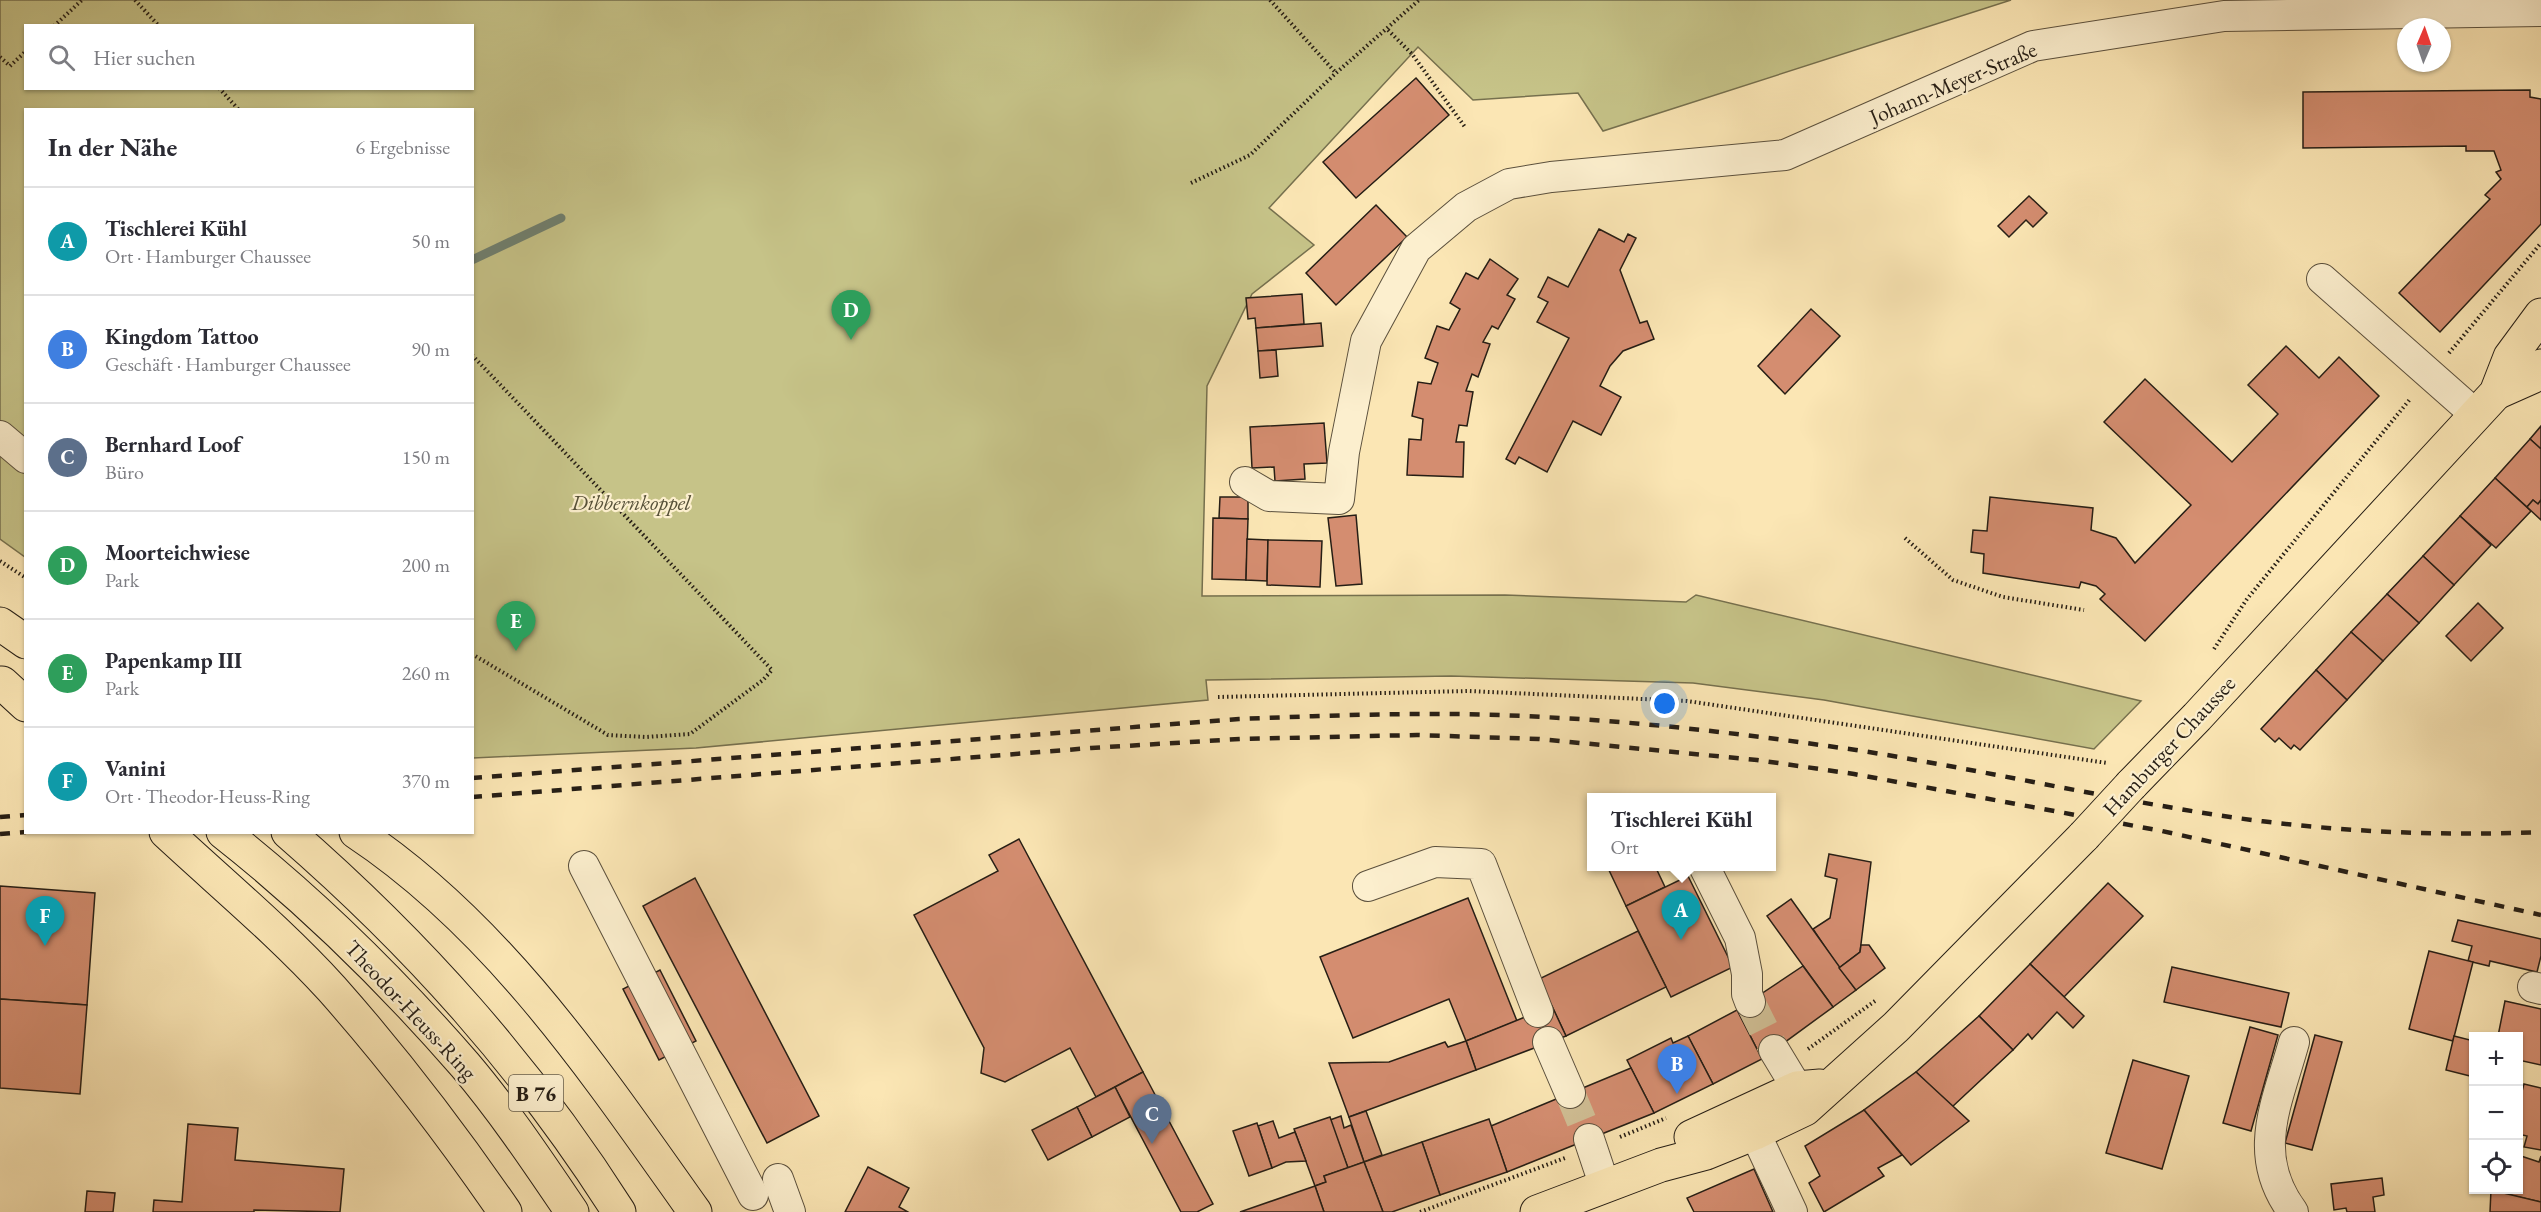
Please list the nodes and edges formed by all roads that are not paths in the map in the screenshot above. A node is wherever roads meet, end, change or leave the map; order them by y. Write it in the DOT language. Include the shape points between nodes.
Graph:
graph roads {
  1 [pos="2541,11"];
  2 [pos="2322,279"];
  3 [pos="2541,315"];
  4 [pos="2541,366"];
  5 [pos="2486,404"];
  6 [pos="0,435"];
  7 [pos="24,456"];
  8 [pos="1245,482"];
  9 [pos="0,624"];
  10 [pos="24,641"];
  11 [pos="9,688"];
  12 [pos="24,703"];
  13 [pos="290,834"];
  14 [pos="359,834"];
  15 [pos="226,835"];
  16 [pos="171,837"];
  17 [pos="584,866"];
  18 [pos="1706,871"];
  19 [pos="1368,886"];
  20 [pos="1750,1002"];
  21 [pos="1538,1012"];
  22 [pos="1548,1042"];
  23 [pos="2294,1042"];
  24 [pos="1774,1050"];
  25 [pos="1830,1086"];
  26 [pos="1797,1088"];
  27 [pos="1570,1093"];
  28 [pos="1755,1133"];
  29 [pos="1589,1139"];
  30 [pos="1661,1165"];
  31 [pos="778,1179"];
  32 [pos="1605,1186"];
  33 [pos="753,1195"];
  34 [pos="505,1212"];
  35 [pos="572,1212"];
  36 [pos="620,1212"];
  37 [pos="695,1212"];
  38 [pos="790,1212"];
  39 [pos="1537,1212"];
  40 [pos="1792,1212"];
  41 [pos="2293,1212"];
  1 -- 8 [label="street, Johann-Meyer-Straße" via="2224,15 2033,46 1785,154 1509,184 1466,207 1416,249 1366,341 1339,499 1269,496"];
  2 -- 5 [label="street" via="2430,375"];
  3 -- 5 [label="main road, Hamburger Chaussee" via="2510,357"];
  4 -- 5 [label="main road, Hamburger Chaussee" via="2532,377"];
  5 -- 25 [label="main road, Hamburger Chaussee, bridge" via="2197,717 2122,775 2084,836 1896,1027"];
  6 -- 7 [label="street"];
  9 -- 10 [label="main road"];
  11 -- 12 [label="main road"];
  13 -- 36 [label="main road, Theodor-Heuss-Ring / B 76" via="384,920 454,992 518,1068"];
  14 -- 37 [label="main road" via="424,883 538,1001 572,1041"];
  15 -- 35 [label="main road, Theodor-Heuss-Ring / B 76" via="321,914 394,987 466,1066"];
  16 -- 34 [label="main road" via="331,988 440,1123"];
  17 -- 33 [label="street"];
  18 -- 20 [label="street" via="1740,938"];
  19 -- 21 [label="street" via="1435,862 1481,864"];
  22 -- 27 [label="street"];
  23 -- 41 [label="street" via="2269,1136 2271,1166"];
  24 -- 26 [label="street"];
  25 -- 26 [label="main road, Hamburger Chaussee"];
  25 -- 28 [label="main road, Hamburger Chaussee" via="1805,1109"];
  26 -- 30 [label="main road, Hamburger Chaussee" via="1691,1137"];
  28 -- 30 [label="main road, Hamburger Chaussee" via="1706,1153"];
  28 -- 40 [label="street"];
  29 -- 32 [label="street"];
  30 -- 32 [label="main road, Hamburger Chaussee"];
  31 -- 38 [label="street"];
  32 -- 39 [label="main road, Hamburger Chaussee"];
}
